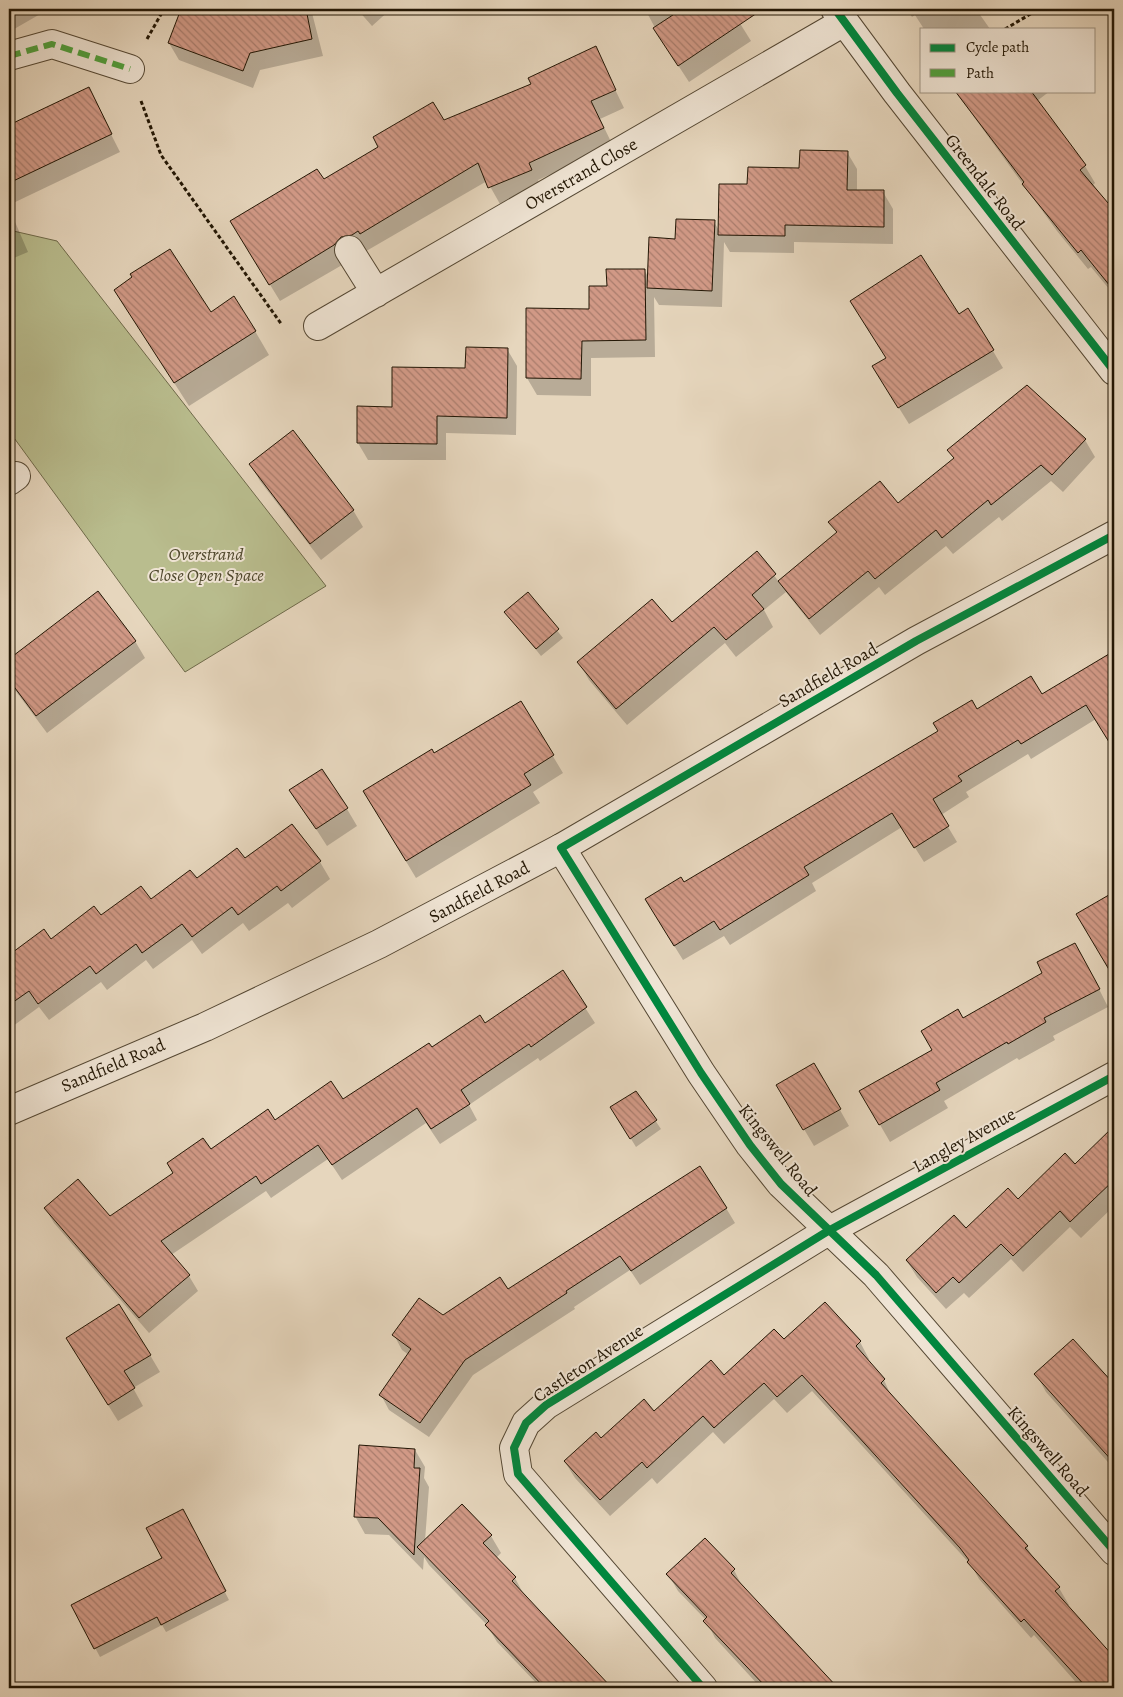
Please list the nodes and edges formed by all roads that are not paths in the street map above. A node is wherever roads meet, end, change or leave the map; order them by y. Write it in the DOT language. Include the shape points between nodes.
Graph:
graph roads {
  1 [pos="839,16"];
  2 [pos="9,56"];
  3 [pos="130,69"];
  4 [pos="349,250"];
  5 [pos="376,293"];
  6 [pos="318,326"];
  7 [pos="1114,371"];
  8 [pos="1114,535"];
  9 [pos="561,848"];
  10 [pos="1114,1076"];
  11 [pos="9,1111"];
  12 [pos="828,1231"];
  13 [pos="1114,1550"];
  14 [pos="703,1688"];
  1 -- 5 [label="street, Overstrand Close"];
  1 -- 7 [label="street, Greendale Road"];
  2 -- 3 [label="street" via="52,44"];
  4 -- 5 [label="street"];
  5 -- 6 [label="street, Overstrand Close"];
  8 -- 9 [label="street, Sandfield Road" via="916,641"];
  9 -- 11 [label="street, Sandfield Road" via="344,961 204,1027"];
  9 -- 12 [label="street, Kingswell Road" via="701,1073 750,1145 781,1184"];
  10 -- 12 [label="street, Langley Avenue"];
  12 -- 13 [label="street, Kingswell Road" via="876,1275"];
  12 -- 14 [label="street, Castleton Avenue" via="546,1405 526,1423 514,1448 518,1474"];
}
